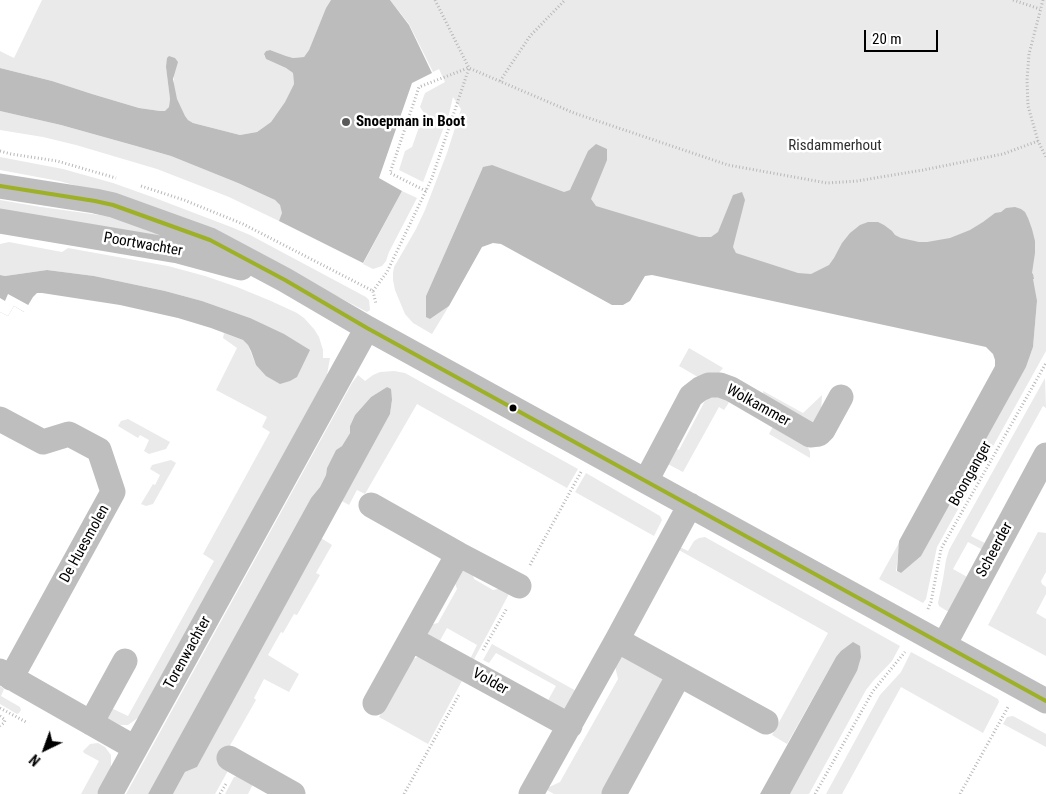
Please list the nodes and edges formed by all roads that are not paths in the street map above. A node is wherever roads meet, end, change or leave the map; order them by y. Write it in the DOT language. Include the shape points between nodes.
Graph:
graph roads {
  1 [pos="0,186"];
  2 [pos="0,220"];
  3 [pos="285,280"];
  4 [pos="367,328"];
  5 [pos="841,397"];
  6 [pos="0,419"];
  7 [pos="1046,455"];
  8 [pos="646,481"];
  9 [pos="372,505"];
  10 [pos="690,505"];
  11 [pos="458,554"];
  12 [pos="518,586"];
  13 [pos="411,639"];
  14 [pos="617,640"];
  15 [pos="944,645"];
  16 [pos="125,661"];
  17 [pos="6,674"];
  18 [pos="680,675"];
  19 [pos="1046,701"];
  20 [pos="376,704"];
  21 [pos="91,722"];
  22 [pos="766,722"];
  23 [pos="570,726"];
  24 [pos="135,748"];
  25 [pos="229,758"];
  26 [pos="110,794"];
  27 [pos="293,794"];
  28 [pos="531,794"];
  29 [pos="614,794"];
  1 -- 3 [label="street, Poortwachter" via="113,205 210,240"];
  2 -- 3 [label="street, Poortwachter" via="178,251"];
  3 -- 4 [label="street, Poortwachter"];
  4 -- 8 [label="street, Poortwachter"];
  4 -- 24 [label="street, Torenwachter"];
  5 -- 8 [label="street, Wolkammer" via="823,430 810,435 731,389 710,385 700,389 691,396"];
  6 -- 17 [label="street, De Huesmolen" via="43,442 69,434 99,450 113,492"];
  7 -- 15 [label="street, Scheerder"];
  8 -- 10 [label="street, Poortwachter"];
  9 -- 11 [label="street"];
  10 -- 14 [label="street"];
  10 -- 15 [label="street, Poortwachter"];
  11 -- 12 [label="street"];
  11 -- 13 [label="street"];
  13 -- 20 [label="street"];
  13 -- 23 [label="street, Volder"];
  14 -- 18 [label="street"];
  14 -- 23 [label="street"];
  15 -- 19 [label="street, Poortwachter"];
  16 -- 21 [label="street"];
  17 -- 21 [label="street, De Huesmolen"];
  18 -- 22 [label="street"];
  18 -- 29 [label="street"];
  21 -- 24 [label="street, De Huesmolen"];
  23 -- 28 [label="street"];
  24 -- 26 [label="street, Torenwachter"];
  25 -- 27 [label="street"];
}
